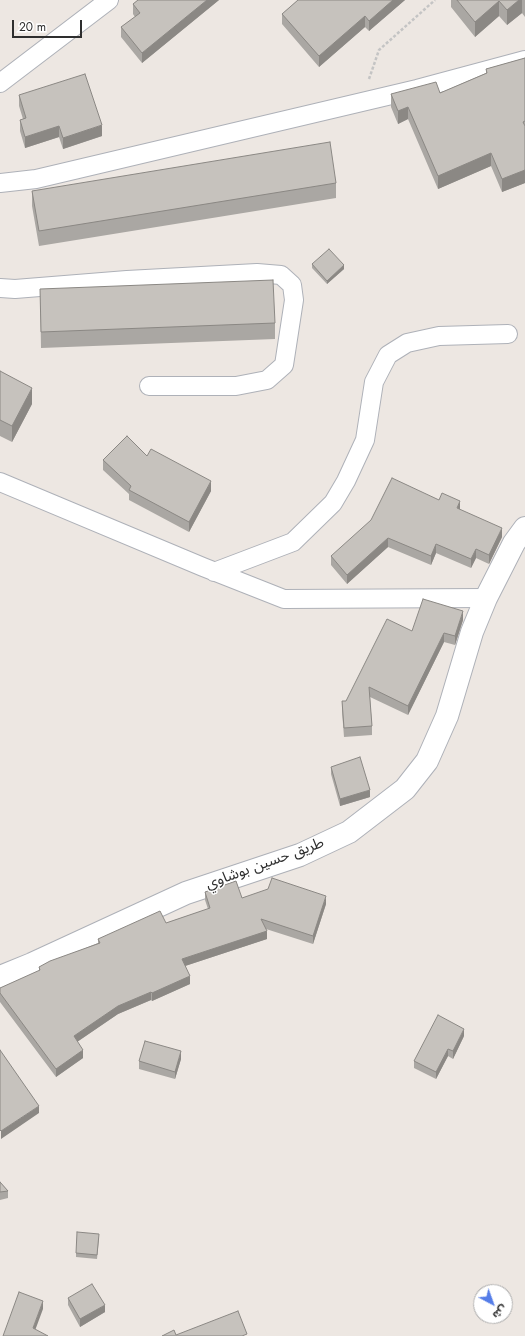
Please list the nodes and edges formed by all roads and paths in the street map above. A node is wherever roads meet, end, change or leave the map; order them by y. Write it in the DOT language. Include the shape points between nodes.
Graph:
graph roads {
  1 [pos="109,0"];
  2 [pos="435,0"];
  3 [pos="525,60"];
  4 [pos="0,83"];
  5 [pos="362,102"];
  6 [pos="0,182"];
  7 [pos="0,288"];
  8 [pos="508,334"];
  9 [pos="149,386"];
  10 [pos="0,482"];
  11 [pos="520,536"];
  12 [pos="214,572"];
  13 [pos="486,598"];
  14 [pos="0,977"];
  1 -- 4 [label="street"];
  2 -- 5 [label="path" via="379,50"];
  3 -- 5 [label="street"];
  5 -- 6 [label="street" via="36,179"];
  7 -- 9 [label="street" via="257,273 281,275 292,285 294,300 284,365 267,380 236,386"];
  8 -- 12 [label="street" via="439,336 407,343 388,355 374,382 364,440 346,482 333,503 292,542"];
  10 -- 12 [label="street"];
  11 -- 13 [label="street, طريق حسين بوشاوي"];
  12 -- 13 [label="street" via="284,599"];
  13 -- 14 [label="street, طريق حسين بوشاوي" via="472,632 447,716 427,761 405,789 384,806 348,832 300,855 186,893"];
}
